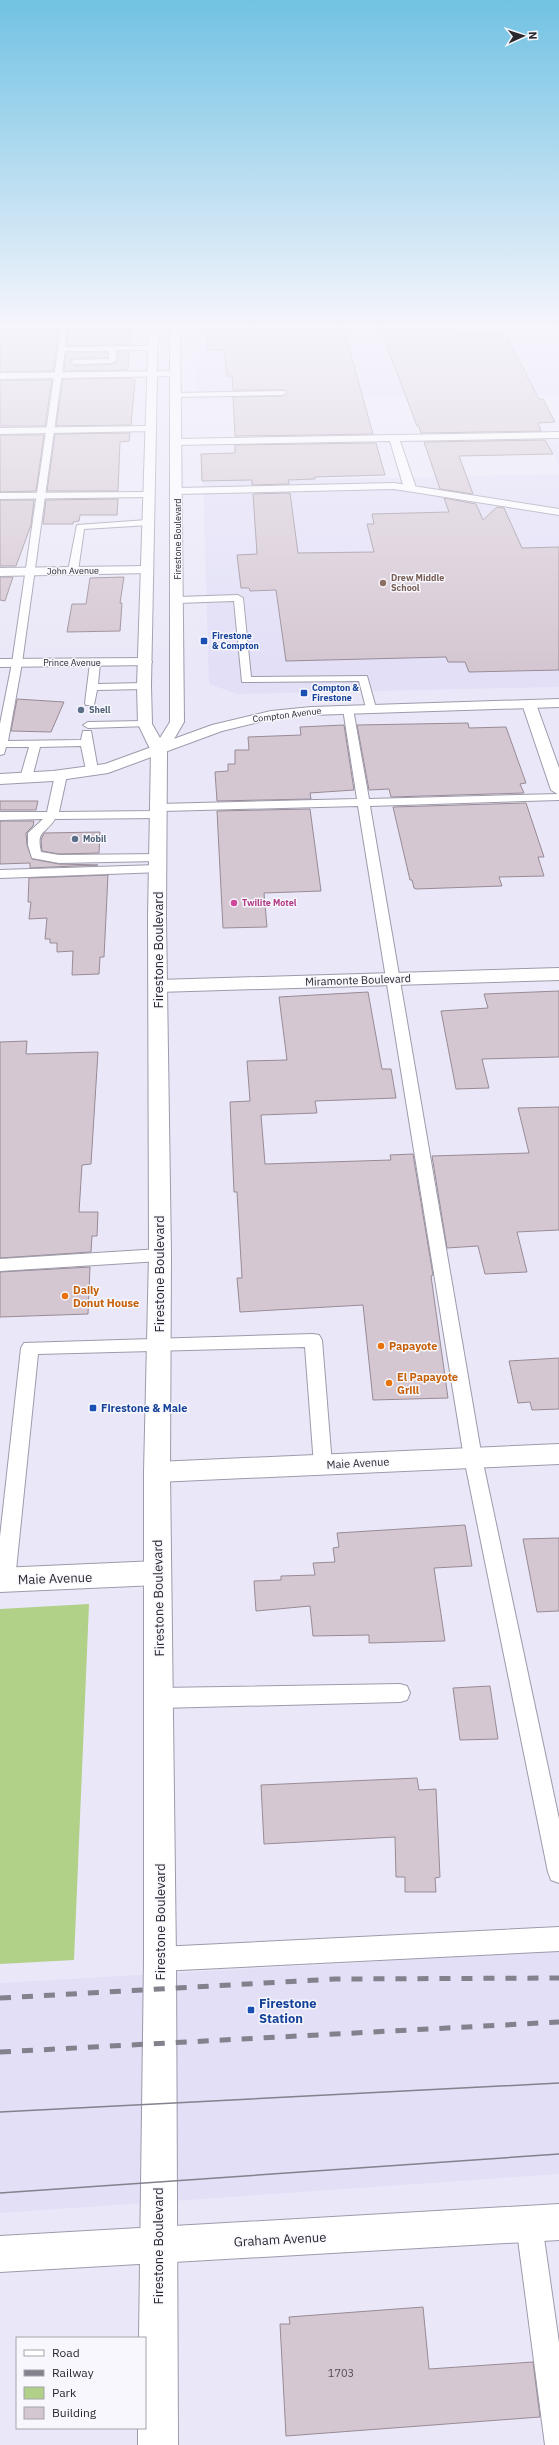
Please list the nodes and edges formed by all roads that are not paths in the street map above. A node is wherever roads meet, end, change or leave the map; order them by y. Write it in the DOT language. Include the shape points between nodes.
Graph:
graph roads {
  1 [pos="49,437"];
  2 [pos="150,437"];
  3 [pos="177,437"];
  4 [pos="443,437"];
  5 [pos="394,438"];
  6 [pos="177,442"];
  7 [pos="410,488"];
  8 [pos="177,491"];
  9 [pos="148,495"];
  10 [pos="0,496"];
  11 [pos="42,496"];
  12 [pos="559,512"];
  13 [pos="147,524"];
  14 [pos="145,570"];
  15 [pos="31,571"];
  16 [pos="73,571"];
  17 [pos="0,572"];
  18 [pos="178,600"];
  19 [pos="145,662"];
  20 [pos="17,663"];
  21 [pos="95,663"];
  22 [pos="0,664"];
  23 [pos="144,686"];
  24 [pos="92,687"];
  25 [pos="90,703"];
  26 [pos="559,703"];
  27 [pos="529,704"];
  28 [pos="371,708"];
  29 [pos="348,709"];
  30 [pos="145,724"];
  31 [pos="87,743"];
  32 [pos="35,744"];
  33 [pos="1,748"];
  34 [pos="159,751"];
  35 [pos="92,770"];
  36 [pos="61,775"];
  37 [pos="26,778"];
  38 [pos="0,779"];
  39 [pos="559,790"];
  40 [pos="559,797"];
  41 [pos="363,802"];
  42 [pos="159,811"];
  43 [pos="0,816"];
  44 [pos="51,816"];
  45 [pos="158,863"];
  46 [pos="0,874"];
  47 [pos="559,974"];
  48 [pos="393,979"];
  49 [pos="158,986"];
  50 [pos="160,1255"];
  51 [pos="0,1265"];
  52 [pos="159,1343"];
  53 [pos="559,1454"];
  54 [pos="473,1458"];
  55 [pos="323,1465"];
  56 [pos="157,1472"];
  57 [pos="157,1573"];
  58 [pos="3,1580"];
  59 [pos="400,1693"];
  60 [pos="159,1698"];
  61 [pos="559,1872"];
  62 [pos="559,1940"];
  63 [pos="160,1959"];
  64 [pos="544,2223"];
  65 [pos="158,2247"];
  66 [pos="0,2254"];
  67 [pos="158,2445"];
  68 [pos="559,2445"];
  1 -- 11 [label="lane"];
  2 -- 9 [label="main road, Firestone Boulevard"];
  3 -- 6 [label="main road, Firestone Boulevard"];
  4 -- 5 [label="main road"];
  5 -- 6 [label="main road"];
  5 -- 7 [label="main road"];
  6 -- 8 [label="main road, Firestone Boulevard"];
  7 -- 8 [label="lane"];
  7 -- 12 [label="lane"];
  8 -- 18 [label="main road, Firestone Boulevard"];
  9 -- 11 [label="main road"];
  9 -- 13 [label="main road, Firestone Boulevard"];
  10 -- 11 [label="main road"];
  11 -- 15 [label="lane"];
  13 -- 14 [label="main road, Firestone Boulevard"];
  13 -- 16 [label="lane" via="80,527"];
  14 -- 16 [label="main road, John Avenue"];
  14 -- 19 [label="main road, Firestone Boulevard"];
  15 -- 16 [label="main road, John Avenue"];
  15 -- 17 [label="main road, John Avenue"];
  15 -- 20 [label="lane"];
  18 -- 28 [label="lane" via="238,598 246,680 363,678"];
  18 -- 34 [label="main road, Firestone Boulevard" via="177,722"];
  19 -- 21 [label="main road, Prince Avenue"];
  19 -- 23 [label="main road, Firestone Boulevard"];
  20 -- 21 [label="main road, Prince Avenue"];
  20 -- 22 [label="main road, Prince Avenue"];
  20 -- 33 [label="lane"];
  21 -- 24 [label="lane"];
  23 -- 24 [label="lane"];
  23 -- 30 [label="main road, Firestone Boulevard"];
  24 -- 25 [label="lane"];
  26 -- 27 [label="main road, Compton Avenue"];
  27 -- 28 [label="main road, Compton Avenue"];
  27 -- 39 [label="main road"];
  28 -- 29 [label="main road, Compton Avenue"];
  29 -- 34 [label="main road, Compton Avenue" via="311,711 247,720 217,728"];
  29 -- 41 [label="lane"];
  30 -- 31 [label="lane" via="88,720"];
  30 -- 34 [label="main road, Firestone Boulevard"];
  31 -- 32 [label="lane"];
  31 -- 35 [label="lane"];
  32 -- 33 [label="lane"];
  32 -- 37 [label="lane"];
  34 -- 35 [label="main road, Compton Avenue" via="108,768"];
  34 -- 42 [label="main road, Firestone Boulevard"];
  35 -- 36 [label="main road, Compton Avenue"];
  36 -- 37 [label="main road, Compton Avenue"];
  36 -- 44 [label="lane"];
  37 -- 38 [label="main road, Compton Avenue"];
  40 -- 41 [label="lane"];
  41 -- 42 [label="lane"];
  41 -- 48 [label="lane"];
  42 -- 44 [label="lane"];
  42 -- 45 [label="main road, Firestone Boulevard"];
  43 -- 44 [label="lane"];
  44 -- 45 [label="lane" via="35,831 32,843 36,855 59,859"];
  45 -- 46 [label="lane"];
  45 -- 49 [label="main road, Firestone Boulevard"];
  47 -- 48 [label="main road, Miramonte Boulevard"];
  48 -- 49 [label="main road, Miramonte Boulevard"];
  48 -- 54 [label="lane"];
  49 -- 50 [label="main road, Firestone Boulevard"];
  50 -- 51 [label="lane"];
  50 -- 52 [label="main road, Firestone Boulevard"];
  52 -- 55 [label="lane" via="313,1340"];
  52 -- 56 [label="main road, Firestone Boulevard"];
  52 -- 58 [label="lane" via="30,1348"];
  53 -- 54 [label="main road, Maie Avenue"];
  54 -- 55 [label="main road, Maie Avenue"];
  54 -- 61 [label="lane"];
  55 -- 56 [label="main road, Maie Avenue"];
  56 -- 57 [label="main road, Firestone Boulevard"];
  57 -- 58 [label="main road, Maie Avenue"];
  57 -- 60 [label="main road, Firestone Boulevard"];
  59 -- 60 [label="lane"];
  60 -- 63 [label="main road, Firestone Boulevard"];
  62 -- 63 [label="lane"];
  63 -- 65 [label="main road, Firestone Boulevard"];
  64 -- 65 [label="main road, Graham Avenue"];
  64 -- 68 [label="lane"];
  65 -- 66 [label="main road, Graham Avenue"];
  65 -- 67 [label="main road, Firestone Boulevard"];
}
